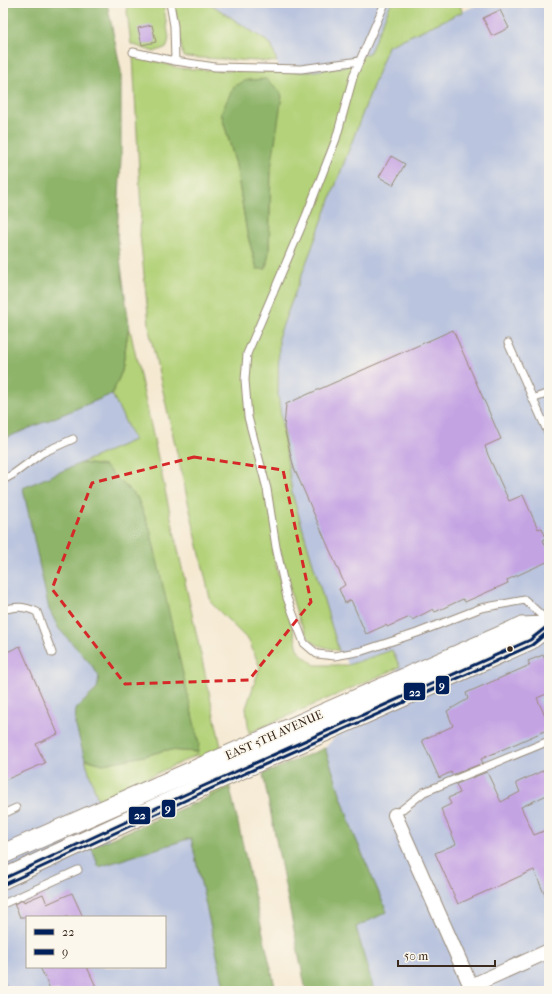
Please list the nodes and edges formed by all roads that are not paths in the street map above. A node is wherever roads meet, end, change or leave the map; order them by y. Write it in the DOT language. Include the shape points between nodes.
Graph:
graph roads {
  1 [pos="170,3"];
  2 [pos="386,3"];
  3 [pos="133,52"];
  4 [pos="175,61"];
  5 [pos="360,61"];
  6 [pos="508,343"];
  7 [pos="549,393"];
  8 [pos="532,399"];
  9 [pos="549,435"];
  10 [pos="74,439"];
  11 [pos="3,480"];
  12 [pos="3,610"];
  13 [pos="549,626"];
  14 [pos="52,653"];
  15 [pos="549,741"];
  16 [pos="16,808"];
  17 [pos="3,814"];
  18 [pos="395,815"];
  19 [pos="3,854"];
  20 [pos="78,870"];
  21 [pos="3,879"];
  22 [pos="3,904"];
  23 [pos="549,951"];
  24 [pos="3,984"];
  25 [pos="472,988"];
  26 [pos="6,991"];
  1 -- 4 [label="lane" via="174,26"];
  2 -- 5 [label="lane"];
  3 -- 4 [label="lane"];
  4 -- 5 [label="lane" via="215,67 301,69"];
  5 -- 13 [label="lane" via="336,139 247,354 245,380 248,416 266,489 287,598 304,643 317,654 335,656 417,633 481,608 525,600"];
  6 -- 8 [label="lane"];
  7 -- 8 [label="lane"];
  8 -- 9 [label="lane"];
  10 -- 11 [label="lane" via="42,453"];
  12 -- 14 [label="lane" via="25,607 37,612"];
  13 -- 19 [label="main road, EAST 5TH AVENUE" via="521,627"];
  13 -- 21 [label="main road, EAST 5TH AVENUE" via="530,640"];
  15 -- 18 [label="lane" via="424,792"];
  16 -- 17 [label="lane"];
  18 -- 25 [label="street"];
  20 -- 22 [label="lane"];
  23 -- 25 [label="street"];
  24 -- 26 [label="lane"];
}
